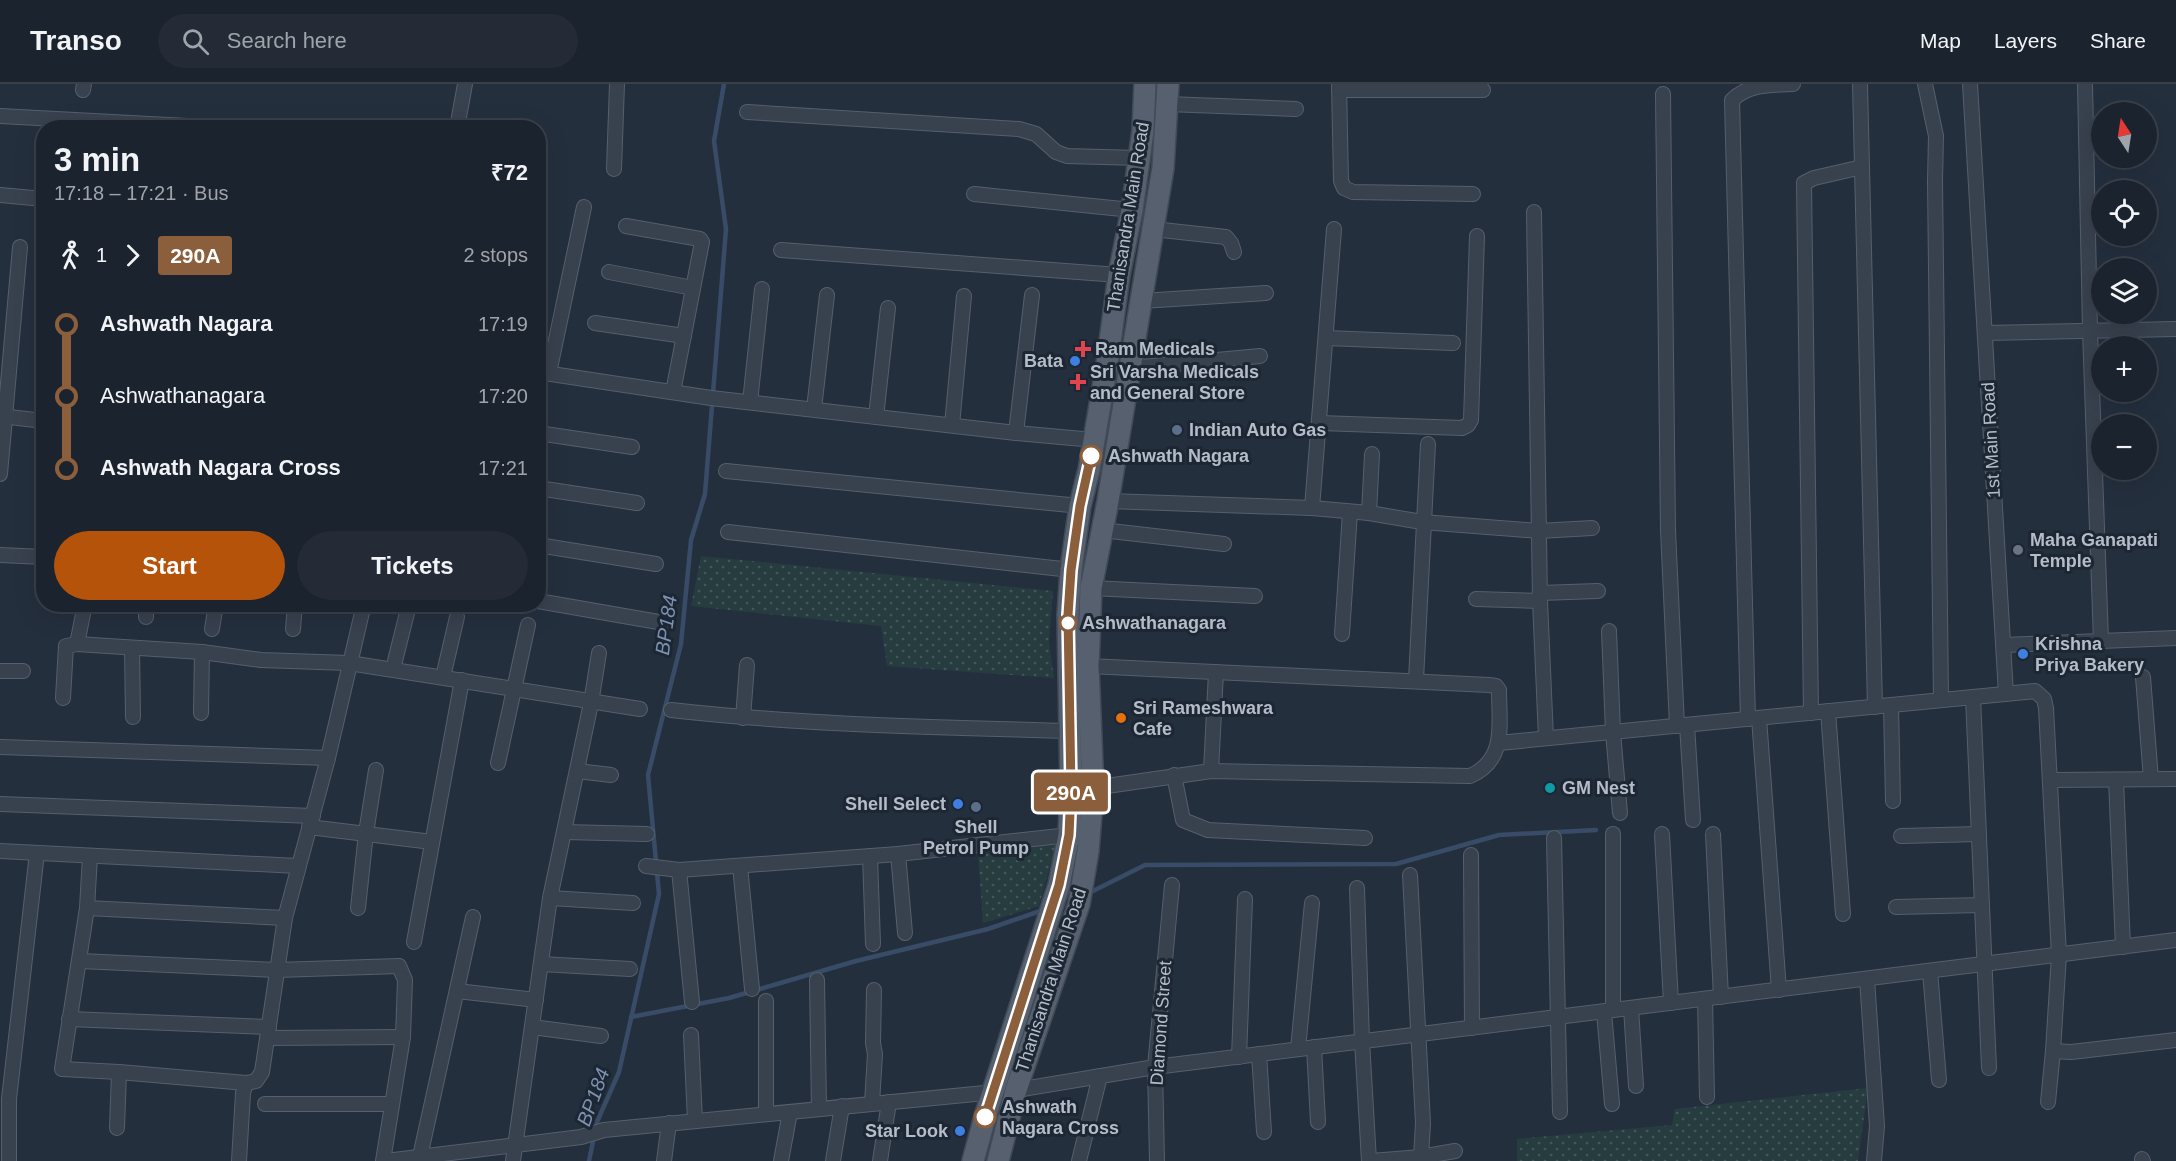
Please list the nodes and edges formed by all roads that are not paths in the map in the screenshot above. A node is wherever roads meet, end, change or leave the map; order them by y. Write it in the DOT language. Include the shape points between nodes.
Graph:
graph roads {
  1 [pos="465,84"];
  2 [pos="617,84"];
  3 [pos="1145,84"];
  4 [pos="1793,84"];
  5 [pos="1860,84"];
  6 [pos="1925,84"];
  7 [pos="1970,84"];
  8 [pos="2085,84"];
  9 [pos="1339,87"];
  10 [pos="1483,90"];
  11 [pos="1167,94"];
  12 [pos="1663,94"];
  13 [pos="1296,109"];
  14 [pos="747,112"];
  15 [pos="0,116"];
  16 [pos="75,120"];
  17 [pos="458,120"];
  18 [pos="1140,158"];
  19 [pos="1862,167"];
  20 [pos="614,170"];
  21 [pos="974,194"];
  22 [pos="1473,194"];
  23 [pos="0,195"];
  24 [pos="36,198"];
  25 [pos="584,207"];
  26 [pos="1132,210"];
  27 [pos="1534,212"];
  28 [pos="626,226"];
  29 [pos="1153,229"];
  30 [pos="1334,229"];
  31 [pos="1477,236"];
  32 [pos="20,247"];
  33 [pos="781,250"];
  34 [pos="1234,252"];
  35 [pos="609,272"];
  36 [pos="1119,275"];
  37 [pos="693,288"];
  38 [pos="762,288"];
  39 [pos="1266,293"];
  40 [pos="827,295"];
  41 [pos="1032,295"];
  42 [pos="964,296"];
  43 [pos="1142,301"];
  44 [pos="888,308"];
  45 [pos="595,323"];
  46 [pos="2176,329"];
  47 [pos="2090,331"];
  48 [pos="1985,333"];
  49 [pos="684,336"];
  50 [pos="1326,338"];
  51 [pos="1453,343"];
  52 [pos="1260,357"];
  53 [pos="546,364"];
  54 [pos="1131,368"];
  55 [pos="546,372"];
  56 [pos="673,392"];
  57 [pos="750,402"];
  58 [pos="814,410"];
  59 [pos="3,416"];
  60 [pos="876,417"];
  61 [pos="36,420"];
  62 [pos="1320,423"];
  63 [pos="952,425"];
  64 [pos="1016,433"];
  65 [pos="546,434"];
  66 [pos="1094,440"];
  67 [pos="1428,444"];
  68 [pos="632,447"];
  69 [pos="1372,454"];
  70 [pos="726,471"];
  71 [pos="0,474"];
  72 [pos="546,489"];
  73 [pos="1108,501"];
  74 [pos="637,503"];
  75 [pos="1080,506"];
  76 [pos="1312,508"];
  77 [pos="1350,512"];
  78 [pos="1369,513"];
  79 [pos="1422,522"];
  80 [pos="1592,528"];
  81 [pos="1102,530"];
  82 [pos="1539,531"];
  83 [pos="728,532"];
  84 [pos="1224,544"];
  85 [pos="546,546"];
  86 [pos="0,555"];
  87 [pos="36,557"];
  88 [pos="656,564"];
  89 [pos="1071,570"];
  90 [pos="1091,588"];
  91 [pos="1598,591"];
  92 [pos="1255,596"];
  93 [pos="1540,597"];
  94 [pos="1476,599"];
  95 [pos="546,602"];
  96 [pos="83,612"];
  97 [pos="215,612"];
  98 [pos="294,612"];
  99 [pos="362,612"];
  100 [pos="407,612"];
  101 [pos="457,617"];
  102 [pos="664,623"];
  103 [pos="528,625"];
  104 [pos="212,629"];
  105 [pos="293,629"];
  106 [pos="1609,631"];
  107 [pos="1342,634"];
  108 [pos="2176,638"];
  109 [pos="2101,641"];
  110 [pos="77,644"];
  111 [pos="2004,645"];
  112 [pos="132,649"];
  113 [pos="202,652"];
  114 [pos="599,653"];
  115 [pos="349,663"];
  116 [pos="747,665"];
  117 [pos="1088,666"];
  118 [pos="393,669"];
  119 [pos="0,671"];
  120 [pos="22,671"];
  121 [pos="1216,672"];
  122 [pos="443,677"];
  123 [pos="2143,677"];
  124 [pos="462,680"];
  125 [pos="1416,680"];
  126 [pos="514,689"];
  127 [pos="2006,694"];
  128 [pos="1974,697"];
  129 [pos="63,698"];
  130 [pos="1941,700"];
  131 [pos="591,702"];
  132 [pos="1891,705"];
  133 [pos="1875,706"];
  134 [pos="639,709"];
  135 [pos="671,711"];
  136 [pos="1828,711"];
  137 [pos="201,713"];
  138 [pos="1811,713"];
  139 [pos="133,717"];
  140 [pos="743,718"];
  141 [pos="1754,718"];
  142 [pos="1682,725"];
  143 [pos="1070,731"];
  144 [pos="1613,732"];
  145 [pos="1546,738"];
  146 [pos="1499,743"];
  147 [pos="0,747"];
  148 [pos="328,758"];
  149 [pos="498,763"];
  150 [pos="376,770"];
  151 [pos="577,771"];
  152 [pos="1211,771"];
  153 [pos="610,775"];
  154 [pos="1174,776"];
  155 [pos="2151,779"];
  156 [pos="2176,779"];
  157 [pos="2051,780"];
  158 [pos="2116,780"];
  159 [pos="1093,789"];
  160 [pos="1071,790"];
  161 [pos="1893,801"];
  162 [pos="0,804"];
  163 [pos="1620,813"];
  164 [pos="1693,820"];
  165 [pos="311,822"];
  166 [pos="564,832"];
  167 [pos="366,833"];
  168 [pos="647,834"];
  169 [pos="1613,834"];
  170 [pos="1662,834"];
  171 [pos="1713,834"];
  172 [pos="1979,834"];
  173 [pos="1069,835"];
  174 [pos="1901,836"];
  175 [pos="1365,838"];
  176 [pos="1554,838"];
  177 [pos="432,842"];
  178 [pos="0,851"];
  179 [pos="37,853"];
  180 [pos="898,854"];
  181 [pos="1472,855"];
  182 [pos="90,856"];
  183 [pos="870,856"];
  184 [pos="298,866"];
  185 [pos="646,866"];
  186 [pos="740,866"];
  187 [pos="679,870"];
  188 [pos="1410,875"];
  189 [pos="1172,885"];
  190 [pos="1357,888"];
  191 [pos="550,898"];
  192 [pos="1245,899"];
  193 [pos="633,903"];
  194 [pos="1312,903"];
  195 [pos="1982,905"];
  196 [pos="1896,907"];
  197 [pos="87,908"];
  198 [pos="358,908"];
  199 [pos="1843,914"];
  200 [pos="473,917"];
  201 [pos="285,918"];
  202 [pos="905,933"];
  203 [pos="2176,940"];
  204 [pos="414,942"];
  205 [pos="873,944"];
  206 [pos="2123,947"];
  207 [pos="2059,955"];
  208 [pos="80,961"];
  209 [pos="541,964"];
  210 [pos="1984,964"];
  211 [pos="630,969"];
  212 [pos="277,970"];
  213 [pos="1930,971"];
  214 [pos="1867,979"];
  215 [pos="817,980"];
  216 [pos="752,989"];
  217 [pos="874,990"];
  218 [pos="1779,990"];
  219 [pos="456,991"];
  220 [pos="1721,997"];
  221 [pos="1705,999"];
  222 [pos="536,1000"];
  223 [pos="766,1001"];
  224 [pos="692,1002"];
  225 [pos="1671,1003"];
  226 [pos="1631,1008"];
  227 [pos="1609,1011"];
  228 [pos="1559,1017"];
  229 [pos="69,1019"];
  230 [pos="532,1027"];
  231 [pos="1472,1028"];
  232 [pos="269,1032"];
  233 [pos="1417,1034"];
  234 [pos="691,1035"];
  235 [pos="601,1036"];
  236 [pos="403,1037"];
  237 [pos="2176,1040"];
  238 [pos="1362,1041"];
  239 [pos="1314,1047"];
  240 [pos="1298,1049"];
  241 [pos="2053,1051"];
  242 [pos="1259,1054"];
  243 [pos="1239,1057"];
  244 [pos="1155,1067"];
  245 [pos="1989,1068"];
  246 [pos="119,1072"];
  247 [pos="1100,1076"];
  248 [pos="1939,1080"];
  249 [pos="246,1083"];
  250 [pos="1636,1086"];
  251 [pos="1016,1090"];
  252 [pos="993,1092"];
  253 [pos="1707,1097"];
  254 [pos="889,1102"];
  255 [pos="2048,1102"];
  256 [pos="872,1103"];
  257 [pos="265,1104"];
  258 [pos="392,1104"];
  259 [pos="1612,1104"];
  260 [pos="842,1106"];
  261 [pos="819,1109"];
  262 [pos="790,1112"];
  263 [pos="1560,1112"];
  264 [pos="766,1114"];
  265 [pos="695,1121"];
  266 [pos="1318,1122"];
  267 [pos="669,1123"];
  268 [pos="117,1128"];
  269 [pos="1264,1132"];
  270 [pos="515,1145"];
  271 [pos="1455,1151"];
  272 [pos="1421,1157"];
  273 [pos="419,1159"];
  274 [pos="9,1161"];
  275 [pos="239,1161"];
  276 [pos="384,1161"];
  277 [pos="513,1161"];
  278 [pos="664,1161"];
  279 [pos="781,1161"];
  280 [pos="833,1161"];
  281 [pos="880,1161"];
  282 [pos="973,1161"];
  283 [pos="998,1161"];
  284 [pos="1079,1161"];
  285 [pos="1158,1161"];
  286 [pos="1370,1161"];
  287 [pos="1874,1161"];
  1 -- 17 [label="street"];
  2 -- 20 [label="street"];
  3 -- 18 [label="main road, Thanisandra Main Road"];
  4 -- 141 [label="street" via="1756,86 1742,90 1732,100"];
  5 -- 19 [label="street"];
  6 -- 130 [label="street" via="1936,136"];
  7 -- 48 [label="street, 1st Main Road"];
  8 -- 47 [label="street"];
  9 -- 10 [label="street"];
  9 -- 22 [label="street" via="1344,188 1353,192"];
  11 -- 13 [label="street"];
  11 -- 29 [label="main road, Thanisandra Main Road" via="1163,168"];
  12 -- 142 [label="street" via="1668,530"];
  14 -- 18 [label="street" via="1019,129 1036,134 1056,152 1067,156"];
  15 -- 16 [label="street"];
  18 -- 26 [label="main road, Thanisandra Main Road"];
  19 -- 133 [label="street"];
  19 -- 138 [label="street" via="1804,183"];
  21 -- 26 [label="street"];
  23 -- 24 [label="street"];
  25 -- 53 [label="street"];
  26 -- 36 [label="main road, Thanisandra Main Road"];
  27 -- 82 [label="street"];
  28 -- 37 [label="street" via="702,240"];
  29 -- 34 [label="street" via="1226,237"];
  29 -- 43 [label="main road, Thanisandra Main Road"];
  30 -- 50 [label="street"];
  31 -- 62 [label="street" via="1468,425 1462,428"];
  32 -- 59 [label="street"];
  33 -- 36 [label="street"];
  35 -- 37 [label="street"];
  36 -- 66 [label="main road, Thanisandra Main Road"];
  37 -- 49 [label="street"];
  38 -- 57 [label="street"];
  39 -- 43 [label="street"];
  40 -- 58 [label="street"];
  41 -- 64 [label="street"];
  42 -- 63 [label="street"];
  43 -- 54 [label="main road, Thanisandra Main Road"];
  44 -- 60 [label="street"];
  45 -- 49 [label="street"];
  46 -- 47 [label="street"];
  47 -- 48 [label="street"];
  47 -- 109 [label="street"];
  48 -- 111 [label="street, 1st Main Road"];
  49 -- 56 [label="street"];
  50 -- 51 [label="street"];
  50 -- 62 [label="street"];
  52 -- 54 [label="street"];
  54 -- 73 [label="main road, Thanisandra Main Road"];
  55 -- 56 [label="street"];
  56 -- 57 [label="street"];
  57 -- 58 [label="street"];
  58 -- 60 [label="street"];
  59 -- 61 [label="street"];
  59 -- 71 [label="street"];
  60 -- 63 [label="street"];
  62 -- 76 [label="street"];
  63 -- 64 [label="street"];
  64 -- 66 [label="street"];
  65 -- 68 [label="street"];
  66 -- 75 [label="main road, Thanisandra Main Road"];
  67 -- 79 [label="street"];
  69 -- 78 [label="street"];
  70 -- 75 [label="street"];
  72 -- 74 [label="street"];
  73 -- 76 [label="street"];
  73 -- 81 [label="main road, Thanisandra Main Road"];
  75 -- 89 [label="main road, Thanisandra Main Road"];
  76 -- 77 [label="street"];
  77 -- 78 [label="street"];
  77 -- 107 [label="street"];
  78 -- 79 [label="street"];
  79 -- 82 [label="street"];
  79 -- 125 [label="street"];
  80 -- 82 [label="street"];
  81 -- 84 [label="street"];
  81 -- 90 [label="main road, Thanisandra Main Road"];
  82 -- 93 [label="street"];
  83 -- 89 [label="street"];
  85 -- 88 [label="street"];
  86 -- 87 [label="street"];
  89 -- 143 [label="main road, Thanisandra Main Road"];
  90 -- 92 [label="street"];
  90 -- 117 [label="main road, Thanisandra Main Road"];
  91 -- 93 [label="street"];
  93 -- 94 [label="street"];
  93 -- 145 [label="street"];
  95 -- 102 [label="street"];
  96 -- 110 [label="street"];
  97 -- 104 [label="street"];
  98 -- 105 [label="street"];
  99 -- 115 [label="street"];
  100 -- 118 [label="street"];
  101 -- 122 [label="street"];
  103 -- 126 [label="street"];
  106 -- 144 [label="street"];
  108 -- 109 [label="street"];
  109 -- 111 [label="street"];
  110 -- 112 [label="street"];
  110 -- 129 [label="street" via="66,646"];
  111 -- 127 [label="street, 1st Main Road"];
  112 -- 113 [label="street"];
  112 -- 139 [label="street"];
  113 -- 115 [label="street" via="261,660"];
  113 -- 137 [label="street"];
  114 -- 131 [label="street"];
  115 -- 118 [label="street"];
  115 -- 148 [label="street"];
  116 -- 140 [label="street"];
  117 -- 121 [label="street"];
  117 -- 159 [label="main road, Thanisandra Main Road"];
  118 -- 122 [label="street"];
  119 -- 120 [label="street"];
  121 -- 125 [label="street"];
  121 -- 152 [label="street"];
  122 -- 124 [label="street"];
  123 -- 155 [label="street"];
  124 -- 126 [label="street"];
  124 -- 177 [label="street"];
  125 -- 146 [label="street" via="1496,686"];
  126 -- 131 [label="street"];
  126 -- 149 [label="street"];
  127 -- 128 [label="street"];
  127 -- 157 [label="street" via="2035,691 2044,699"];
  128 -- 130 [label="street"];
  128 -- 172 [label="street"];
  130 -- 132 [label="street"];
  131 -- 134 [label="street"];
  131 -- 151 [label="street"];
  132 -- 133 [label="street"];
  132 -- 161 [label="street"];
  133 -- 136 [label="street"];
  135 -- 140 [label="street"];
  136 -- 138 [label="street"];
  136 -- 199 [label="street"];
  138 -- 141 [label="street"];
  140 -- 143 [label="street"];
  141 -- 142 [label="street"];
  141 -- 218 [label="street"];
  142 -- 144 [label="street"];
  142 -- 164 [label="street"];
  143 -- 160 [label="main road, Thanisandra Main Road"];
  144 -- 145 [label="street"];
  144 -- 163 [label="street"];
  145 -- 146 [label="street"];
  146 -- 152 [label="street" via="1483,771 1470,776"];
  147 -- 148 [label="street"];
  148 -- 165 [label="street"];
  150 -- 167 [label="street"];
  151 -- 153 [label="street"];
  151 -- 166 [label="street"];
  152 -- 154 [label="street"];
  154 -- 159 [label="street"];
  154 -- 175 [label="street" via="1183,820 1208,830"];
  155 -- 156 [label="street"];
  155 -- 158 [label="street"];
  157 -- 158 [label="street"];
  157 -- 207 [label="street"];
  158 -- 206 [label="street"];
  159 -- 160 [label="street"];
  159 -- 251 [label="main road, Thanisandra Main Road" via="1079,904"];
  160 -- 173 [label="main road, Thanisandra Main Road"];
  162 -- 165 [label="street"];
  165 -- 167 [label="street"];
  165 -- 184 [label="street"];
  166 -- 168 [label="street"];
  166 -- 191 [label="street"];
  167 -- 177 [label="street"];
  167 -- 198 [label="street"];
  169 -- 227 [label="street"];
  170 -- 225 [label="street"];
  171 -- 220 [label="street"];
  172 -- 174 [label="street"];
  172 -- 195 [label="street"];
  173 -- 180 [label="street"];
  173 -- 252 [label="main road, Thanisandra Main Road" via="1059,885"];
  176 -- 228 [label="street"];
  177 -- 204 [label="street"];
  178 -- 179 [label="street"];
  179 -- 182 [label="street"];
  179 -- 274 [label="street" via="9,1099"];
  180 -- 183 [label="street"];
  180 -- 202 [label="street"];
  181 -- 231 [label="street"];
  182 -- 184 [label="street"];
  182 -- 197 [label="street"];
  183 -- 186 [label="street"];
  183 -- 205 [label="street"];
  184 -- 201 [label="street"];
  185 -- 187 [label="street"];
  186 -- 187 [label="street"];
  186 -- 216 [label="street"];
  187 -- 224 [label="street"];
  188 -- 233 [label="street"];
  189 -- 244 [label="street, Diamond Street"];
  190 -- 238 [label="street"];
  191 -- 193 [label="street"];
  191 -- 209 [label="street"];
  192 -- 243 [label="street"];
  194 -- 240 [label="street"];
  195 -- 196 [label="street"];
  195 -- 210 [label="street"];
  197 -- 201 [label="street"];
  197 -- 208 [label="street"];
  200 -- 219 [label="street"];
  201 -- 212 [label="street"];
  203 -- 206 [label="street"];
  206 -- 207 [label="street"];
  207 -- 210 [label="street"];
  207 -- 241 [label="street"];
  208 -- 212 [label="street"];
  208 -- 229 [label="street"];
  209 -- 211 [label="street"];
  209 -- 222 [label="street"];
  210 -- 213 [label="street"];
  210 -- 245 [label="street"];
  212 -- 232 [label="street"];
  212 -- 236 [label="street" via="399,966 405,980"];
  213 -- 214 [label="street"];
  213 -- 248 [label="street"];
  214 -- 218 [label="street"];
  214 -- 287 [label="street" via="1877,1126"];
  215 -- 261 [label="street"];
  217 -- 256 [label="street"];
  218 -- 220 [label="street"];
  219 -- 222 [label="street"];
  219 -- 273 [label="street"];
  220 -- 221 [label="street"];
  221 -- 225 [label="street"];
  221 -- 253 [label="street"];
  222 -- 230 [label="street"];
  223 -- 264 [label="street"];
  225 -- 226 [label="street"];
  226 -- 227 [label="street"];
  226 -- 250 [label="street"];
  227 -- 228 [label="street"];
  227 -- 259 [label="street"];
  228 -- 231 [label="street"];
  228 -- 263 [label="street"];
  229 -- 232 [label="street"];
  229 -- 246 [label="street" via="62,1069"];
  230 -- 235 [label="street"];
  230 -- 270 [label="street"];
  231 -- 233 [label="street"];
  232 -- 236 [label="street"];
  232 -- 249 [label="street" via="262,1072 256,1081"];
  233 -- 238 [label="street"];
  233 -- 272 [label="street" via="1423,1123"];
  234 -- 265 [label="street"];
  236 -- 258 [label="street"];
  237 -- 241 [label="street" via="2072,1053"];
  238 -- 239 [label="street"];
  238 -- 286 [label="street"];
  239 -- 240 [label="street"];
  239 -- 266 [label="street"];
  240 -- 242 [label="street"];
  241 -- 255 [label="street"];
  242 -- 243 [label="street"];
  242 -- 269 [label="street"];
  243 -- 244 [label="street"];
  244 -- 247 [label="street"];
  244 -- 285 [label="street, Diamond Street"];
  246 -- 249 [label="street"];
  246 -- 268 [label="street"];
  247 -- 251 [label="street"];
  247 -- 284 [label="street"];
  249 -- 275 [label="street"];
  251 -- 252 [label="street"];
  251 -- 283 [label="main road, Thanisandra Main Road"];
  252 -- 254 [label="street"];
  252 -- 282 [label="main road, Thanisandra Main Road"];
  254 -- 256 [label="street"];
  254 -- 281 [label="street"];
  256 -- 260 [label="street"];
  257 -- 258 [label="street"];
  258 -- 276 [label="street"];
  260 -- 261 [label="street"];
  260 -- 280 [label="street"];
  261 -- 262 [label="street"];
  262 -- 264 [label="street"];
  262 -- 279 [label="street"];
  264 -- 265 [label="street"];
  265 -- 267 [label="street"];
  267 -- 270 [label="street"];
  267 -- 278 [label="street"];
  270 -- 273 [label="street"];
  270 -- 277 [label="street"];
  271 -- 272 [label="street"];
  272 -- 286 [label="street"];
  273 -- 276 [label="street"];
}
